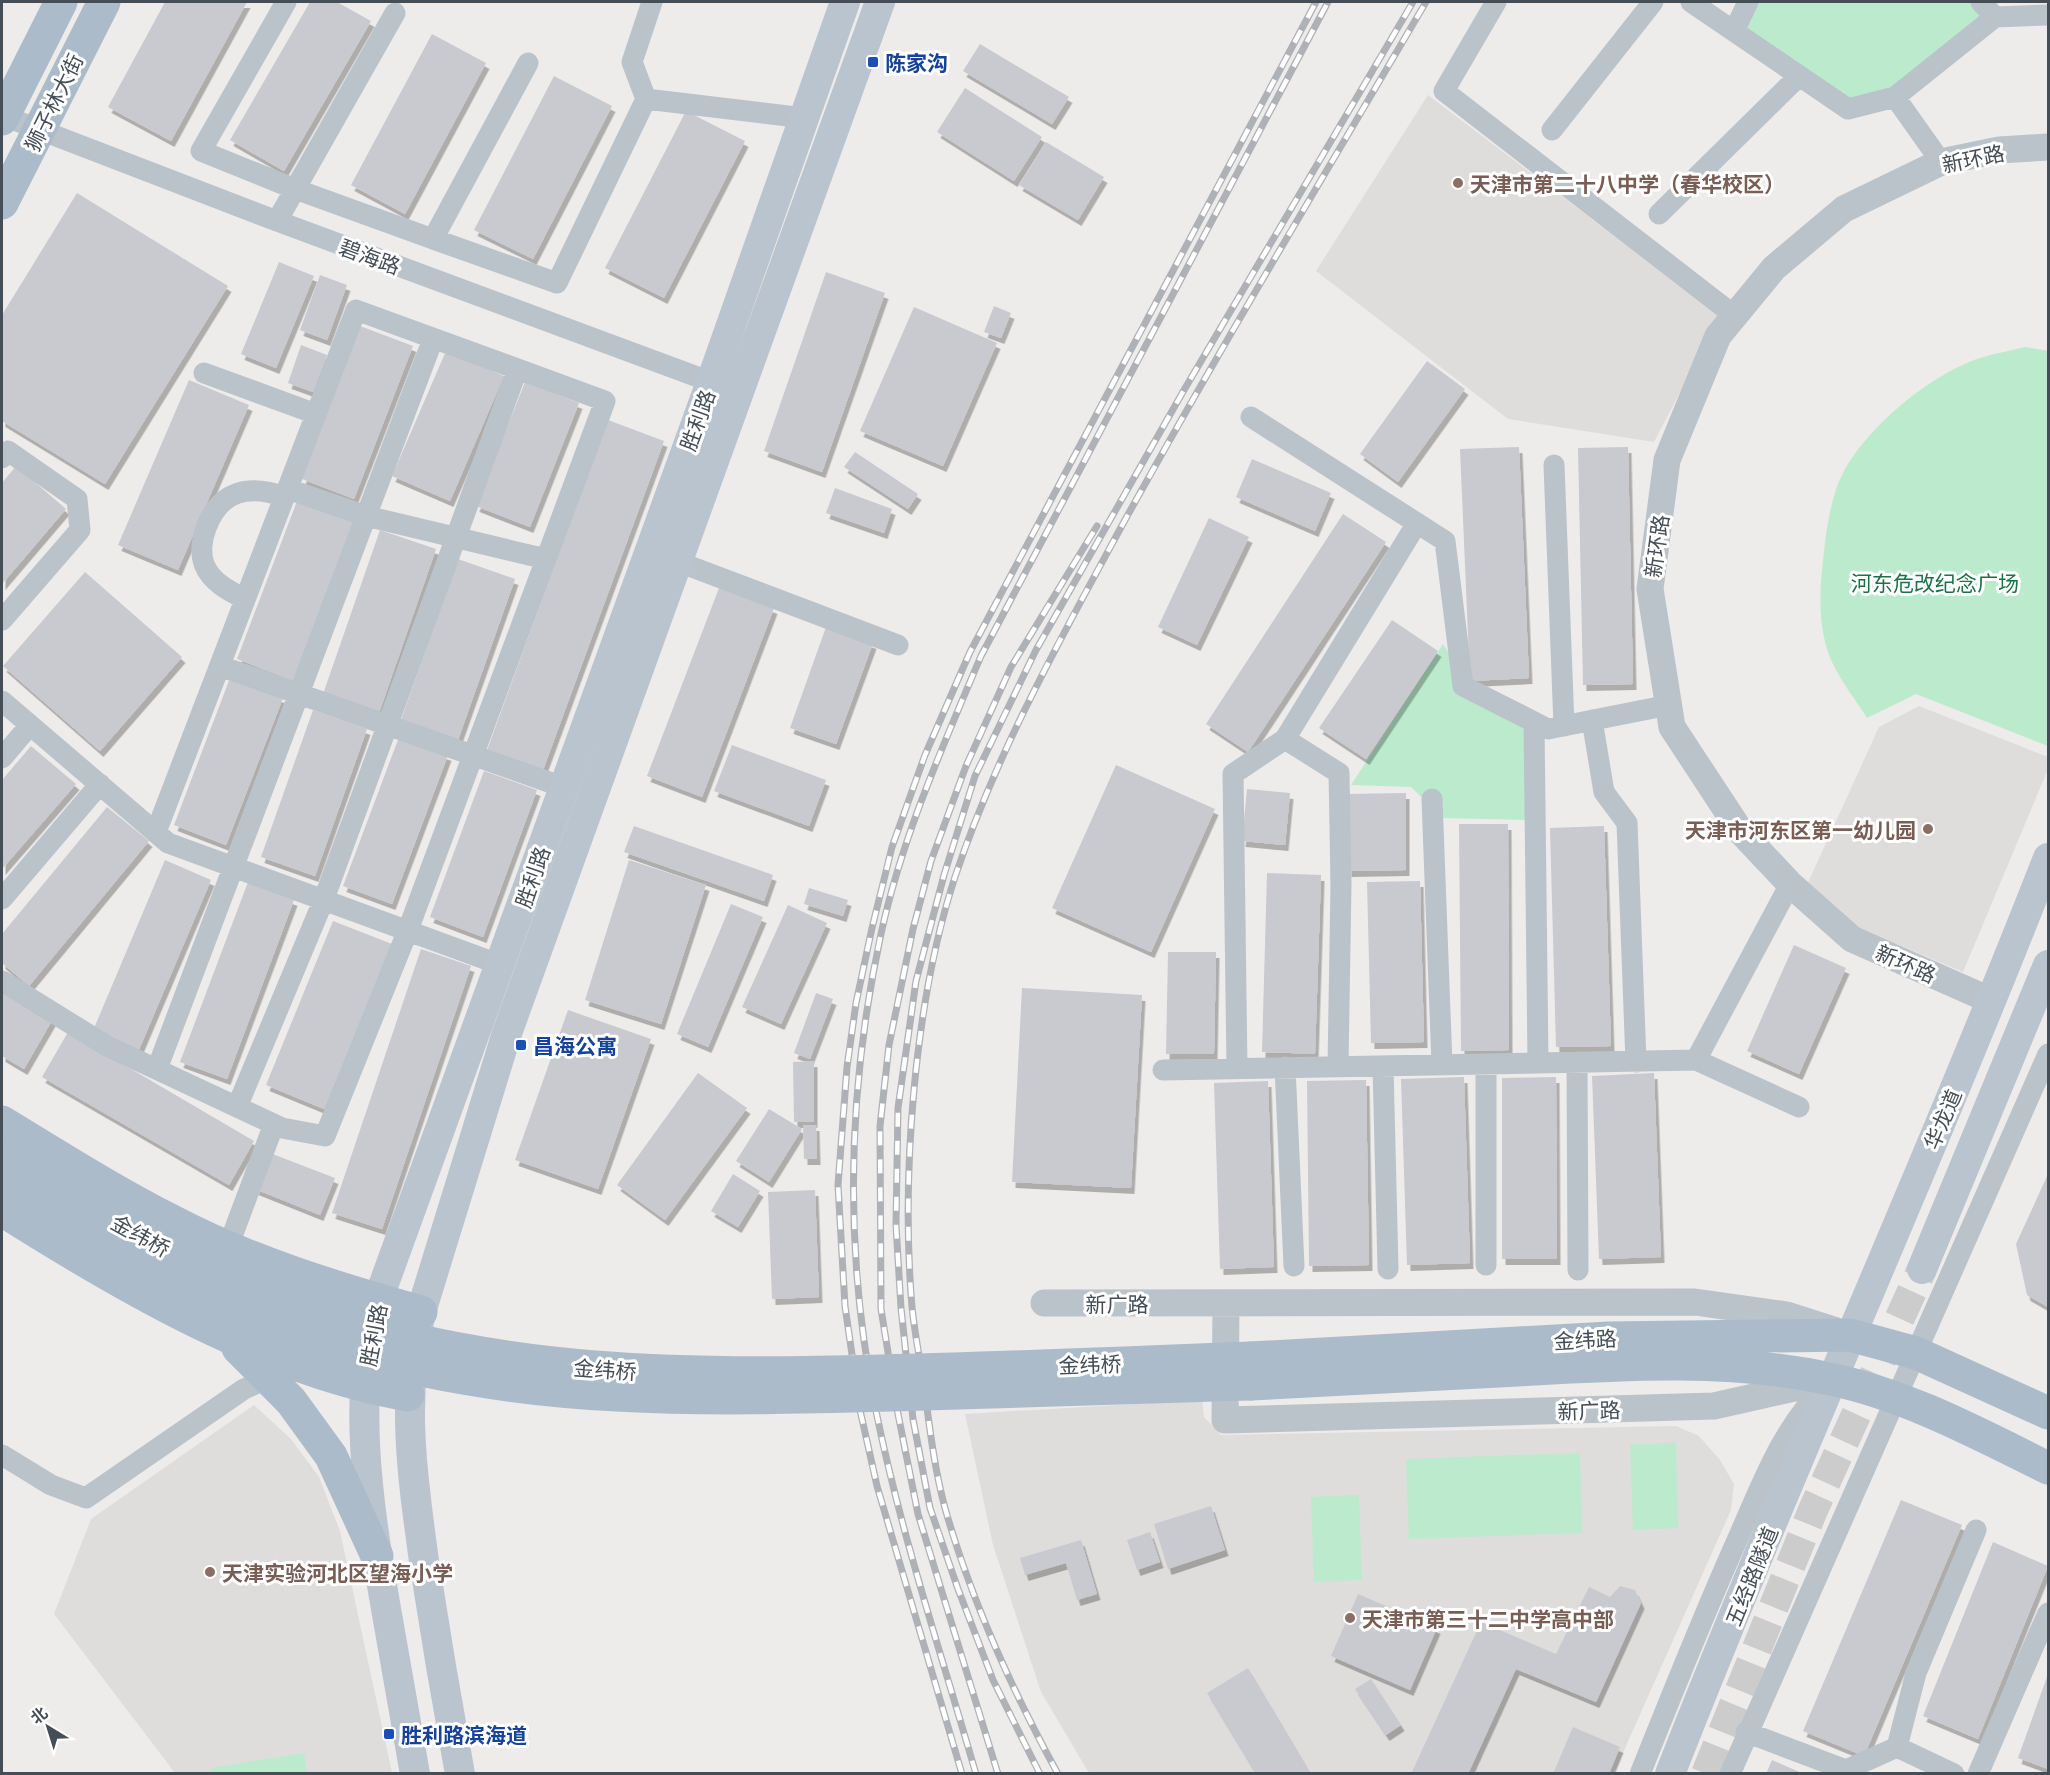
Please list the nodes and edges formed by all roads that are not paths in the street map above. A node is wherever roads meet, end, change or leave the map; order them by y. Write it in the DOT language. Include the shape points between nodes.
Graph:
graph roads {
  1 [pos="61,2"];
  2 [pos="104,2"];
  3 [pos="286,2"];
  4 [pos="652,2"];
  5 [pos="845,2"];
  6 [pos="880,2"];
  7 [pos="1496,2"];
  8 [pos="1653,2"];
  9 [pos="1691,2"];
  10 [pos="1748,2"];
  11 [pos="1981,2"];
  12 [pos="395,14"];
  13 [pos="2049,15"];
  14 [pos="1995,17"];
  15 [pos="1734,31"];
  16 [pos="528,63"];
  17 [pos="1799,76"];
  18 [pos="1895,97"];
  19 [pos="646,99"];
  20 [pos="3,118"];
  21 [pos="804,118"];
  22 [pos="38,130"];
  23 [pos="1552,130"];
  24 [pos="2049,147"];
  25 [pos="1941,162"];
  26 [pos="295,189"];
  27 [pos="2,203"];
  28 [pos="1659,214"];
  29 [pos="277,221"];
  30 [pos="433,239"];
  31 [pos="1735,316"];
  32 [pos="433,339"];
  33 [pos="518,370"];
  34 [pos="204,373"];
  35 [pos="724,387"];
  36 [pos="316,414"];
  37 [pos="1251,417"];
  38 [pos="2,458"];
  39 [pos="1554,465"];
  40 [pos="286,493"];
  41 [pos="366,516"];
  42 [pos="1417,524"];
  43 [pos="457,537"];
  44 [pos="546,559"];
  45 [pos="676,561"];
  46 [pos="245,599"];
  47 [pos="2,620"];
  48 [pos="898,645"];
  49 [pos="220,666"];
  50 [pos="298,694"];
  51 [pos="2,701"];
  52 [pos="1669,705"];
  53 [pos="1592,720"];
  54 [pos="1534,722"];
  55 [pos="30,725"];
  56 [pos="387,726"];
  57 [pos="1564,726"];
  58 [pos="1285,739"];
  59 [pos="473,756"];
  60 [pos="2,758"];
  61 [pos="100,784"];
  62 [pos="563,787"];
  63 [pos="1432,799"];
  64 [pos="156,832"];
  65 [pos="2049,858"];
  66 [pos="233,866"];
  67 [pos="1790,884"];
  68 [pos="2,899"];
  69 [pos="324,900"];
  70 [pos="408,930"];
  71 [pos="501,965"];
  72 [pos="2049,965"];
  73 [pos="2,981"];
  74 [pos="1992,1001"];
  75 [pos="2049,1054"];
  76 [pos="1696,1060"];
  77 [pos="1577,1062"];
  78 [pos="1636,1062"];
  79 [pos="1538,1063"];
  80 [pos="1486,1064"];
  81 [pos="1442,1065"];
  82 [pos="1338,1066"];
  83 [pos="1383,1066"];
  84 [pos="1285,1067"];
  85 [pos="1238,1068"];
  86 [pos="157,1069"];
  87 [pos="1163,1070"];
  88 [pos="237,1107"];
  89 [pos="1799,1107"];
  90 [pos="2,1122"];
  91 [pos="274,1124"];
  92 [pos="2,1156"];
  93 [pos="2,1185"];
  94 [pos="2,1210"];
  95 [pos="228,1247"];
  96 [pos="1486,1265"];
  97 [pos="1294,1266"];
  98 [pos="1388,1269"];
  99 [pos="1922,1269"];
  100 [pos="1578,1270"];
  101 [pos="378,1300"];
  102 [pos="1226,1303"];
  103 [pos="1044,1304"];
  104 [pos="421,1312"];
  105 [pos="223,1334"];
  106 [pos="1850,1335"];
  107 [pos="1916,1353"];
  108 [pos="1251,1371"];
  109 [pos="323,1375"];
  110 [pos="268,1377"];
  111 [pos="1832,1379"];
  112 [pos="363,1387"];
  113 [pos="408,1395"];
  114 [pos="1896,1399"];
  115 [pos="2049,1413"];
  116 [pos="2,1455"];
  117 [pos="2049,1468"];
  118 [pos="1976,1530"];
  119 [pos="377,1556"];
  120 [pos="2049,1613"];
  121 [pos="1746,1732"];
  122 [pos="1897,1747"];
  123 [pos="1948,1772"];
  124 [pos="416,1773"];
  125 [pos="460,1773"];
  126 [pos="1640,1773"];
  127 [pos="1670,1773"];
  128 [pos="1730,1773"];
  129 [pos="1978,1773"];
  1 -- 20 [label="main road, 狮子林大街"];
  2 -- 22 [label="main road, 狮子林大街"];
  3 -- 26 [label="street" via="201,151"];
  4 -- 19 [label="street" via="632,62"];
  5 -- 21 [label="main road, 胜利路"];
  6 -- 35 [label="main road, 胜利路"];
  7 -- 31 [label="street" via="1444,91"];
  8 -- 23 [label="street"];
  9 -- 15 [label="street"];
  10 -- 15 [label="street"];
  11 -- 14 [label="street"];
  12 -- 26 [label="street"];
  13 -- 14 [label="street"];
  14 -- 18 [label="street"];
  15 -- 17 [label="street"];
  16 -- 30 [label="street"];
  17 -- 18 [label="street" via="1848,109"];
  17 -- 28 [label="street"];
  18 -- 25 [label="street"];
  19 -- 21 [label="street"];
  19 -- 30 [label="street" via="557,283"];
  20 -- 22 [label="street, 碧海路"];
  21 -- 35 [label="main road, 胜利路"];
  22 -- 27 [label="main road, 狮子林大街"];
  22 -- 29 [label="street, 碧海路"];
  24 -- 25 [label="street, 新环路" via="1999,150"];
  25 -- 31 [label="street, 新环路" via="1844,209 1774,267"];
  26 -- 29 [label="street"];
  26 -- 30 [label="street"];
  29 -- 35 [label="street, 碧海路"];
  31 -- 52 [label="street, 新环路" via="1718,336 1667,460 1650,590"];
  32 -- 33 [label="street"];
  32 -- 36 [label="street" via="356,310"];
  32 -- 41 [label="street"];
  33 -- 43 [label="street"];
  33 -- 44 [label="street" via="605,401"];
  34 -- 36 [label="street"];
  35 -- 45 [label="main road, 胜利路"];
  35 -- 62 [label="main road, 胜利路"];
  36 -- 40 [label="street"];
  37 -- 42 [label="street"];
  38 -- 47 [label="street" via="8,451 77,499 80,530"];
  39 -- 57 [label="street"];
  40 -- 41 [label="street"];
  40 -- 46 [label="street"];
  40 -- 46 [label="street" via="252,489 226,497 210,516 202,538 204,564 219,585"];
  41 -- 43 [label="street"];
  41 -- 50 [label="street"];
  42 -- 54 [label="street" via="1445,541 1463,686"];
  42 -- 58 [label="street"];
  43 -- 44 [label="street"];
  43 -- 56 [label="street"];
  44 -- 59 [label="street"];
  45 -- 48 [label="street"];
  45 -- 104 [label="main road, 胜利路" via="506,1036"];
  46 -- 49 [label="street"];
  49 -- 50 [label="street"];
  49 -- 64 [label="street"];
  50 -- 56 [label="street"];
  50 -- 66 [label="street"];
  51 -- 55 [label="street"];
  52 -- 53 [label="street"];
  52 -- 67 [label="street, 新环路" via="1672,727 1741,832"];
  53 -- 57 [label="street"];
  53 -- 78 [label="street" via="1604,792 1627,824"];
  54 -- 57 [label="street" via="1548,729"];
  54 -- 79 [label="street"];
  55 -- 60 [label="street"];
  55 -- 61 [label="street"];
  56 -- 59 [label="street"];
  56 -- 69 [label="street"];
  58 -- 82 [label="street" via="1339,773"];
  58 -- 85 [label="street" via="1233,774"];
  59 -- 62 [label="street"];
  59 -- 70 [label="street"];
  61 -- 64 [label="street"];
  61 -- 68 [label="street"];
  62 -- 71 [label="main road, 胜利路"];
  63 -- 81 [label="street"];
  64 -- 66 [label="street" via="168,843"];
  65 -- 74 [label="main road, 华龙道"];
  66 -- 69 [label="street"];
  66 -- 86 [label="street"];
  67 -- 74 [label="street, 新环路" via="1852,939"];
  67 -- 76 [label="street"];
  69 -- 70 [label="street"];
  69 -- 88 [label="street"];
  70 -- 71 [label="street"];
  70 -- 91 [label="street" via="325,1136"];
  71 -- 101 [label="main road, 胜利路"];
  72 -- 99 [label="main road"];
  73 -- 86 [label="street" via="107,1046"];
  74 -- 106 [label="main road, 华龙道"];
  75 -- 107 [label="street"];
  76 -- 78 [label="street"];
  76 -- 89 [label="street"];
  77 -- 78 [label="street"];
  77 -- 79 [label="street"];
  77 -- 100 [label="street"];
  79 -- 80 [label="street"];
  80 -- 81 [label="street"];
  80 -- 96 [label="street"];
  81 -- 83 [label="street"];
  82 -- 83 [label="street"];
  82 -- 84 [label="street"];
  83 -- 98 [label="street"];
  84 -- 85 [label="street"];
  84 -- 97 [label="street"];
  85 -- 87 [label="street"];
  86 -- 88 [label="street"];
  88 -- 91 [label="street"];
  90 -- 95 [label="main road" via="172,1222"];
  91 -- 95 [label="street"];
  92 -- 108 [label="main road, 金纬桥, bridge" via="173,1253 250,1288 351,1323 514,1360 640,1372 756,1374"];
  93 -- 108 [label="main road, 金纬桥, bridge" via="174,1284 254,1318 347,1351 508,1386 601,1396 695,1399"];
  94 -- 105 [label="main road" via="101,1269"];
  95 -- 101 [label="main road" via="295,1274"];
  101 -- 104 [label="main road"];
  101 -- 112 [label="main road, 胜利路"];
  102 -- 103 [label="street, 新广路"];
  102 -- 106 [label="street, 新广路" via="1695,1302 1787,1315"];
  102 -- 111 [label="street, 新广路" via="1225,1420 1714,1406"];
  104 -- 113 [label="main road, 胜利路" via="412,1349"];
  105 -- 109 [label="main road"];
  105 -- 110 [label="main road"];
  106 -- 107 [label="main road, 金纬路"];
  106 -- 108 [label="main road, 金纬路" via="1609,1338"];
  106 -- 111 [label="main road, 华龙道"];
  107 -- 114 [label="street"];
  107 -- 115 [label="main road"];
  108 -- 111 [label="main road, 金纬路" via="1738,1366"];
  109 -- 110 [label="street" via="286,1372"];
  109 -- 112 [label="main road"];
  110 -- 116 [label="street" via="244,1389 86,1498 51,1485"];
  110 -- 119 [label="main road" via="291,1401 331,1456"];
  111 -- 114 [label="main road"];
  111 -- 126 [label="street" via="1804,1407 1784,1438 1717,1585"];
  111 -- 127 [label="main road, 五经路隧道"];
  112 -- 113 [label="main road"];
  112 -- 119 [label="main road, 胜利路" via="364,1448"];
  113 -- 125 [label="main road, 胜利路" via="412,1478 436,1645"];
  114 -- 117 [label="main road"];
  114 -- 121 [label="street"];
  118 -- 122 [label="street" via="1916,1673"];
  119 -- 124 [label="main road, 胜利路"];
  120 -- 129 [label="street"];
  121 -- 122 [label="street" via="1846,1770"];
  121 -- 128 [label="street"];
  122 -- 123 [label="street"];
}
